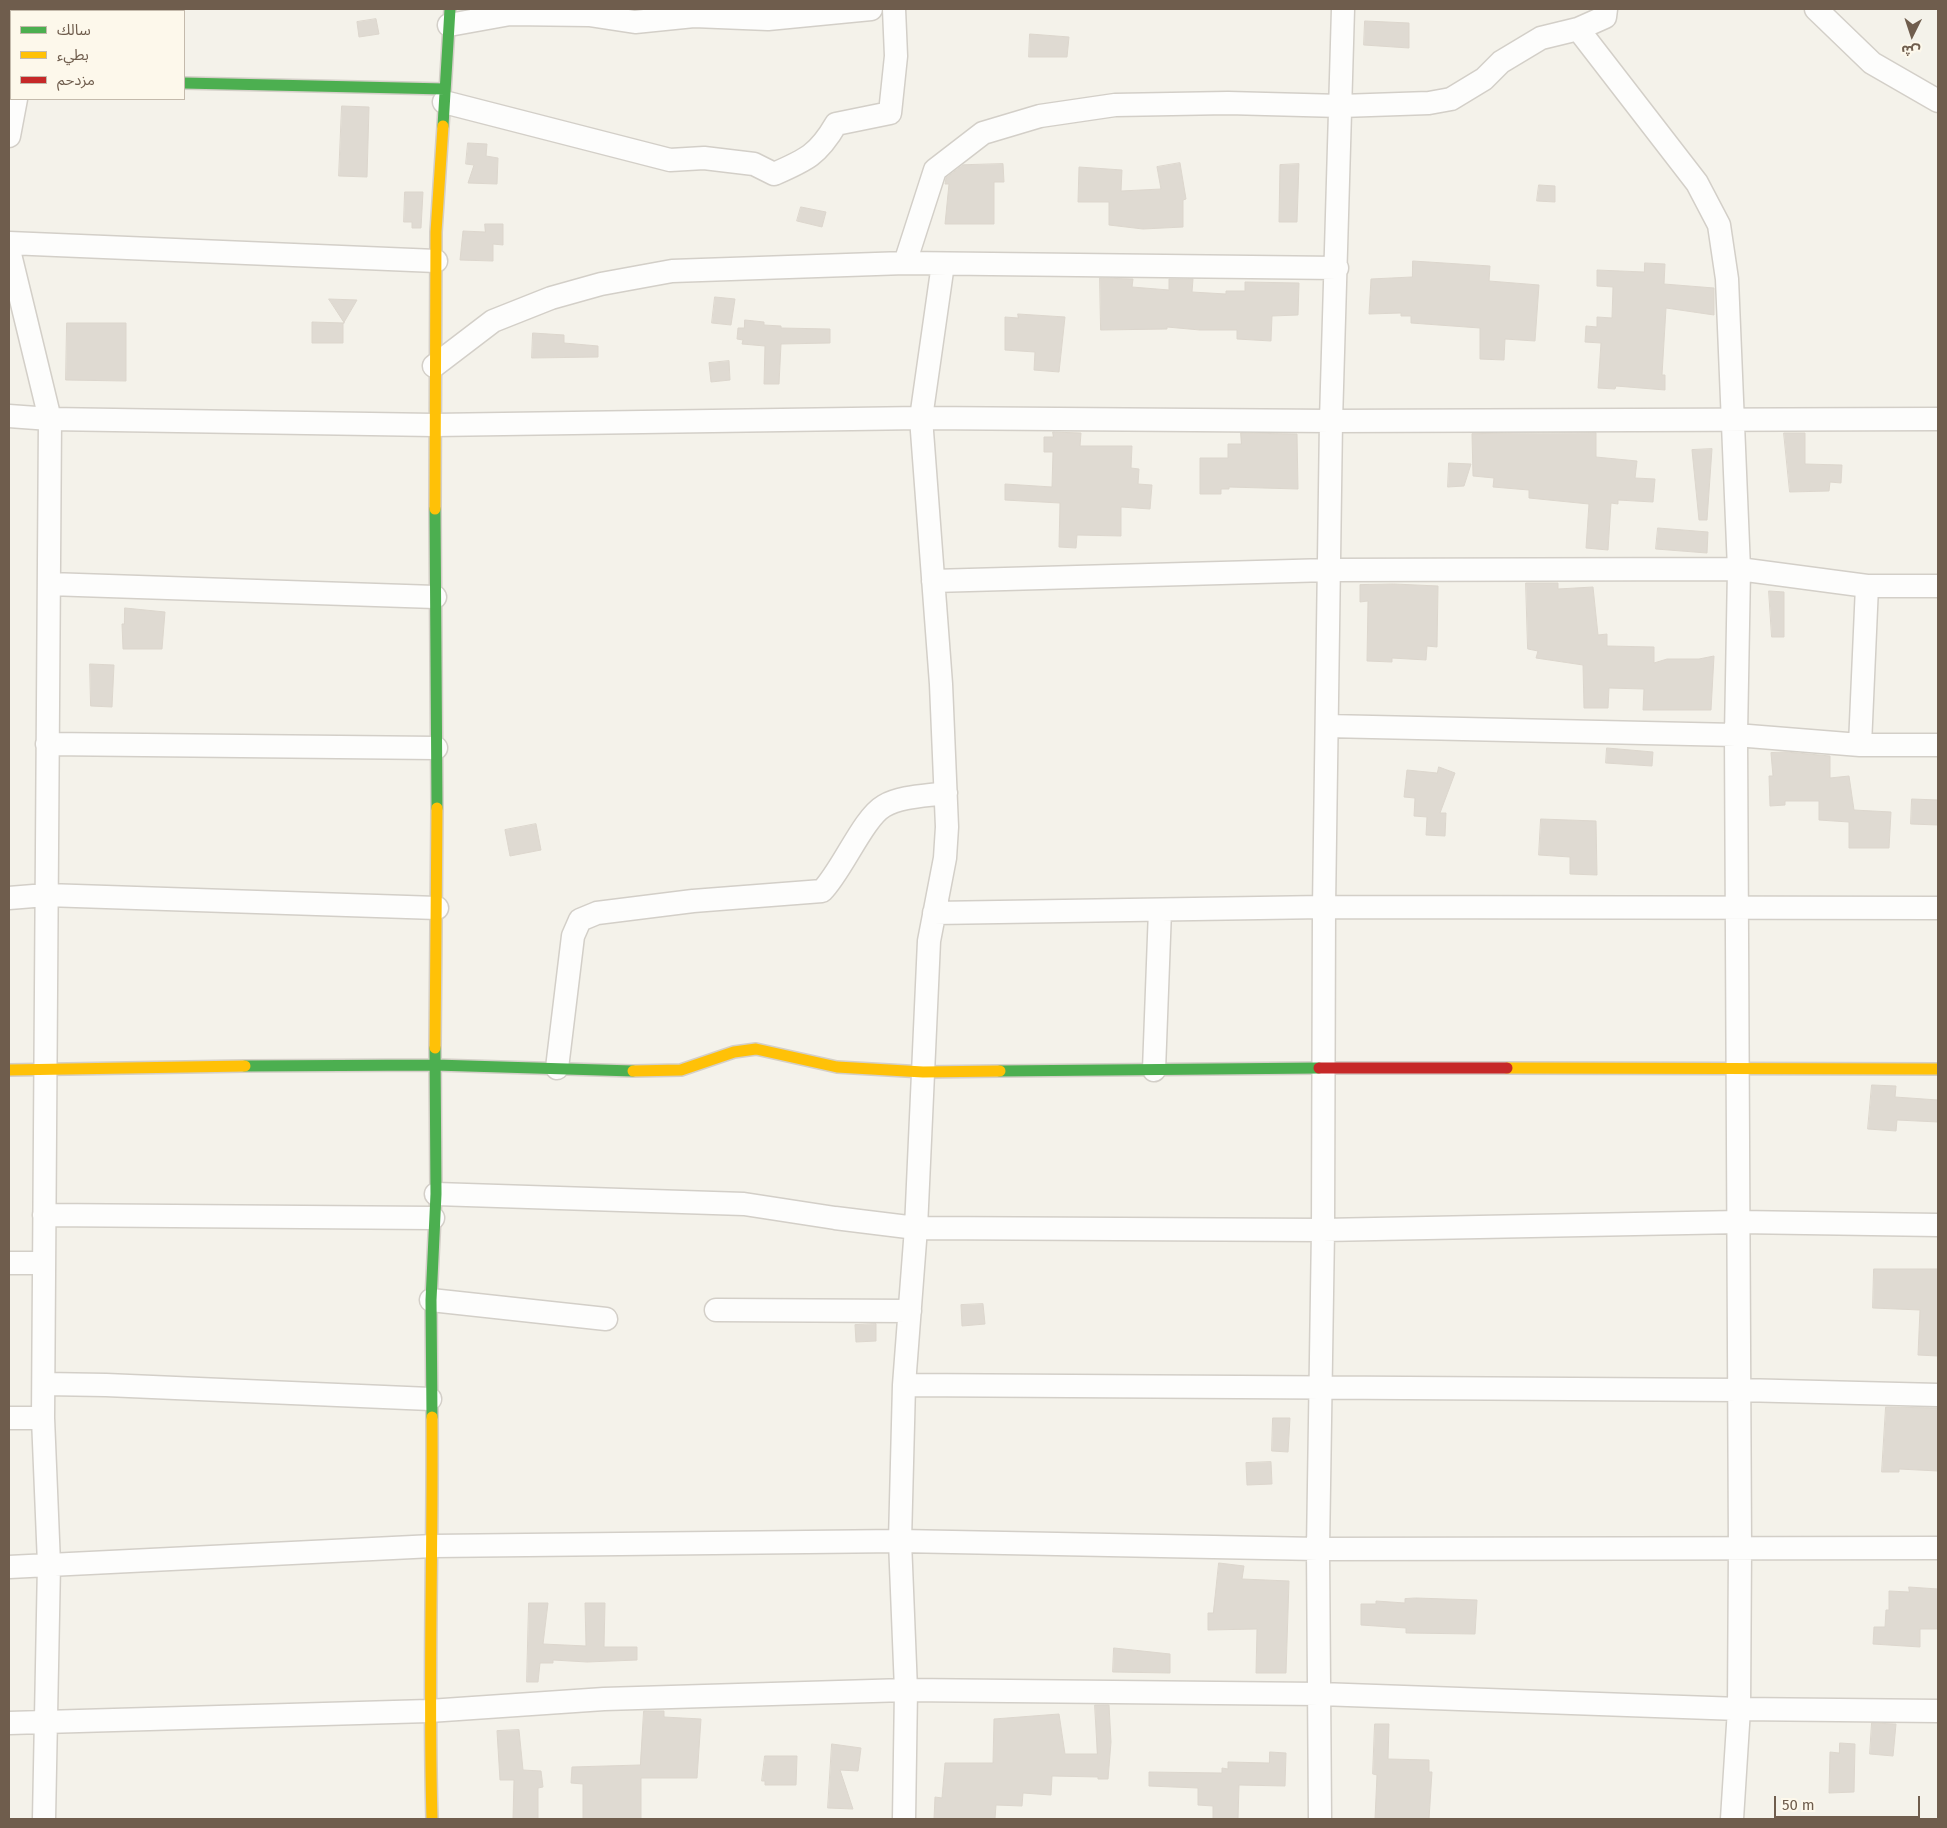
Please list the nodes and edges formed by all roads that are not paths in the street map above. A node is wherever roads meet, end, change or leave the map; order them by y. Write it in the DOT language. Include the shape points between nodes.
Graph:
graph roads {
  1 [pos="871,9"];
  2 [pos="894,9"];
  3 [pos="1343,9"];
  4 [pos="1606,9"];
  5 [pos="1816,9"];
  6 [pos="662,15"];
  7 [pos="450,17"];
  8 [pos="1578,29"];
  9 [pos="185,84"];
  10 [pos="445,96"];
  11 [pos="16,100"];
  12 [pos="1938,101"];
  13 [pos="1342,106"];
  14 [pos="9,136"];
  15 [pos="9,243"];
  16 [pos="9,250"];
  17 [pos="436,261"];
  18 [pos="905,263"];
  19 [pos="943,264"];
  20 [pos="1337,268"];
  21 [pos="434,366"];
  22 [pos="9,416"];
  23 [pos="921,418"];
  24 [pos="50,419"];
  25 [pos="1938,419"];
  26 [pos="1734,420"];
  27 [pos="1331,422"];
  28 [pos="434,425"];
  29 [pos="1739,569"];
  30 [pos="1329,570"];
  31 [pos="933,582"];
  32 [pos="49,584"];
  33 [pos="1867,586"];
  34 [pos="1938,586"];
  35 [pos="435,596"];
  36 [pos="1327,726"];
  37 [pos="1736,735"];
  38 [pos="47,744"];
  39 [pos="1860,745"];
  40 [pos="1938,745"];
  41 [pos="436,748"];
  42 [pos="946,793"];
  43 [pos="46,895"];
  44 [pos="9,898"];
  45 [pos="1324,907"];
  46 [pos="1738,907"];
  47 [pos="437,908"];
  48 [pos="1938,908"];
  49 [pos="1160,910"];
  50 [pos="934,914"];
  51 [pos="435,1065"];
  52 [pos="45,1068"];
  53 [pos="557,1068"];
  54 [pos="1323,1068"];
  55 [pos="1938,1069"];
  56 [pos="9,1070"];
  57 [pos="1154,1070"];
  58 [pos="1739,1070"];
  59 [pos="923,1072"];
  60 [pos="436,1194"];
  61 [pos="44,1215"];
  62 [pos="433,1218"];
  63 [pos="1739,1222"];
  64 [pos="1938,1225"];
  65 [pos="916,1228"];
  66 [pos="1323,1230"];
  67 [pos="9,1263"];
  68 [pos="44,1263"];
  69 [pos="431,1300"];
  70 [pos="716,1310"];
  71 [pos="910,1310"];
  72 [pos="606,1319"];
  73 [pos="44,1384"];
  74 [pos="904,1385"];
  75 [pos="1320,1388"];
  76 [pos="1740,1390"];
  77 [pos="1938,1395"];
  78 [pos="430,1399"];
  79 [pos="9,1418"];
  80 [pos="43,1418"];
  81 [pos="900,1541"];
  82 [pos="433,1546"];
  83 [pos="1740,1548"];
  84 [pos="1938,1548"];
  85 [pos="1318,1549"];
  86 [pos="49,1564"];
  87 [pos="9,1566"];
  88 [pos="906,1690"];
  89 [pos="1320,1694"];
  90 [pos="1739,1709"];
  91 [pos="1938,1710"];
  92 [pos="429,1711"];
  93 [pos="9,1723"];
  94 [pos="44,1723"];
  95 [pos="44,1819"];
  96 [pos="432,1819"];
  97 [pos="904,1819"];
  98 [pos="1320,1819"];
  99 [pos="1732,1819"];
  1 -- 6 [label="street" via="768,19"];
  2 -- 10 [label="street" via="896,56 890,113 836,124 823,146 801,162 774,174 754,164 704,158 670,160"];
  3 -- 13 [label="street"];
  4 -- 8 [label="street" via="1605,17"];
  5 -- 12 [label="street" via="1872,63"];
  6 -- 7 [label="street" via="635,22 544,12"];
  7 -- 10 [label="main road"];
  8 -- 13 [label="street" via="1541,38 1501,62 1484,79 1451,99 1429,103"];
  8 -- 26 [label="street" via="1697,183 1719,226 1727,279"];
  9 -- 10 [label="main road"];
  10 -- 17 [label="main road"];
  11 -- 14 [label="street"];
  13 -- 18 [label="street" via="1115,104 1040,116 982,133 935,170"];
  13 -- 20 [label="street"];
  15 -- 17 [label="street"];
  16 -- 24 [label="street"];
  17 -- 21 [label="main road"];
  18 -- 19 [label="street"];
  18 -- 21 [label="street" via="672,271 601,284 551,298 494,322"];
  19 -- 20 [label="street"];
  19 -- 23 [label="street"];
  20 -- 27 [label="street"];
  21 -- 28 [label="main road"];
  22 -- 24 [label="street"];
  23 -- 27 [label="street"];
  23 -- 28 [label="street"];
  23 -- 31 [label="street"];
  24 -- 28 [label="street"];
  24 -- 32 [label="street"];
  25 -- 26 [label="street"];
  26 -- 27 [label="street"];
  26 -- 29 [label="street"];
  27 -- 30 [label="street"];
  28 -- 35 [label="main road"];
  29 -- 30 [label="street"];
  29 -- 33 [label="street"];
  29 -- 37 [label="street"];
  30 -- 31 [label="street"];
  30 -- 36 [label="street"];
  31 -- 42 [label="street"];
  32 -- 35 [label="street"];
  32 -- 38 [label="street"];
  33 -- 34 [label="street"];
  33 -- 39 [label="street"];
  35 -- 41 [label="main road"];
  36 -- 37 [label="street"];
  36 -- 45 [label="street"];
  37 -- 39 [label="street"];
  37 -- 46 [label="street"];
  38 -- 41 [label="street"];
  38 -- 43 [label="street"];
  39 -- 40 [label="street"];
  41 -- 47 [label="main road"];
  42 -- 50 [label="street" via="945,858"];
  42 -- 53 [label="street" via="883,806 822,891 693,900 597,913 580,920 573,936"];
  43 -- 44 [label="street"];
  43 -- 47 [label="street"];
  43 -- 52 [label="street"];
  45 -- 46 [label="street"];
  45 -- 49 [label="street"];
  45 -- 54 [label="street"];
  46 -- 48 [label="street"];
  46 -- 58 [label="street"];
  47 -- 51 [label="main road"];
  49 -- 50 [label="street"];
  49 -- 57 [label="street"];
  50 -- 59 [label="street" via="929,941"];
  51 -- 52 [label="main road"];
  51 -- 53 [label="main road"];
  51 -- 60 [label="main road"];
  52 -- 56 [label="main road"];
  52 -- 61 [label="street"];
  53 -- 59 [label="main road" via="666,1072 734,1052 756,1049 837,1067"];
  54 -- 57 [label="main road"];
  54 -- 58 [label="main road"];
  54 -- 66 [label="street"];
  55 -- 58 [label="main road"];
  57 -- 59 [label="main road"];
  58 -- 63 [label="street"];
  59 -- 65 [label="street"];
  60 -- 62 [label="main road"];
  60 -- 65 [label="street" via="744,1204"];
  61 -- 62 [label="street"];
  61 -- 68 [label="street"];
  62 -- 69 [label="main road"];
  63 -- 64 [label="street"];
  63 -- 66 [label="street"];
  63 -- 76 [label="street"];
  65 -- 66 [label="street"];
  65 -- 71 [label="street"];
  66 -- 75 [label="street"];
  67 -- 68 [label="street"];
  68 -- 73 [label="street"];
  69 -- 72 [label="street"];
  69 -- 78 [label="main road"];
  70 -- 71 [label="street"];
  71 -- 74 [label="street"];
  73 -- 78 [label="street"];
  73 -- 80 [label="street"];
  74 -- 75 [label="street"];
  74 -- 81 [label="street"];
  75 -- 76 [label="street"];
  75 -- 85 [label="street"];
  76 -- 77 [label="street"];
  76 -- 83 [label="street"];
  78 -- 82 [label="main road"];
  79 -- 80 [label="street"];
  80 -- 86 [label="street"];
  81 -- 82 [label="street"];
  81 -- 85 [label="street"];
  81 -- 88 [label="street"];
  82 -- 86 [label="street"];
  82 -- 92 [label="main road"];
  83 -- 84 [label="street"];
  83 -- 85 [label="street"];
  83 -- 90 [label="street"];
  85 -- 89 [label="street"];
  86 -- 87 [label="street"];
  86 -- 94 [label="street"];
  88 -- 89 [label="street"];
  88 -- 92 [label="street" via="604,1699"];
  88 -- 97 [label="street"];
  89 -- 90 [label="street"];
  89 -- 98 [label="street"];
  90 -- 91 [label="street"];
  90 -- 99 [label="street"];
  92 -- 94 [label="street"];
  92 -- 96 [label="main road"];
  93 -- 94 [label="street"];
  94 -- 95 [label="street"];
}
